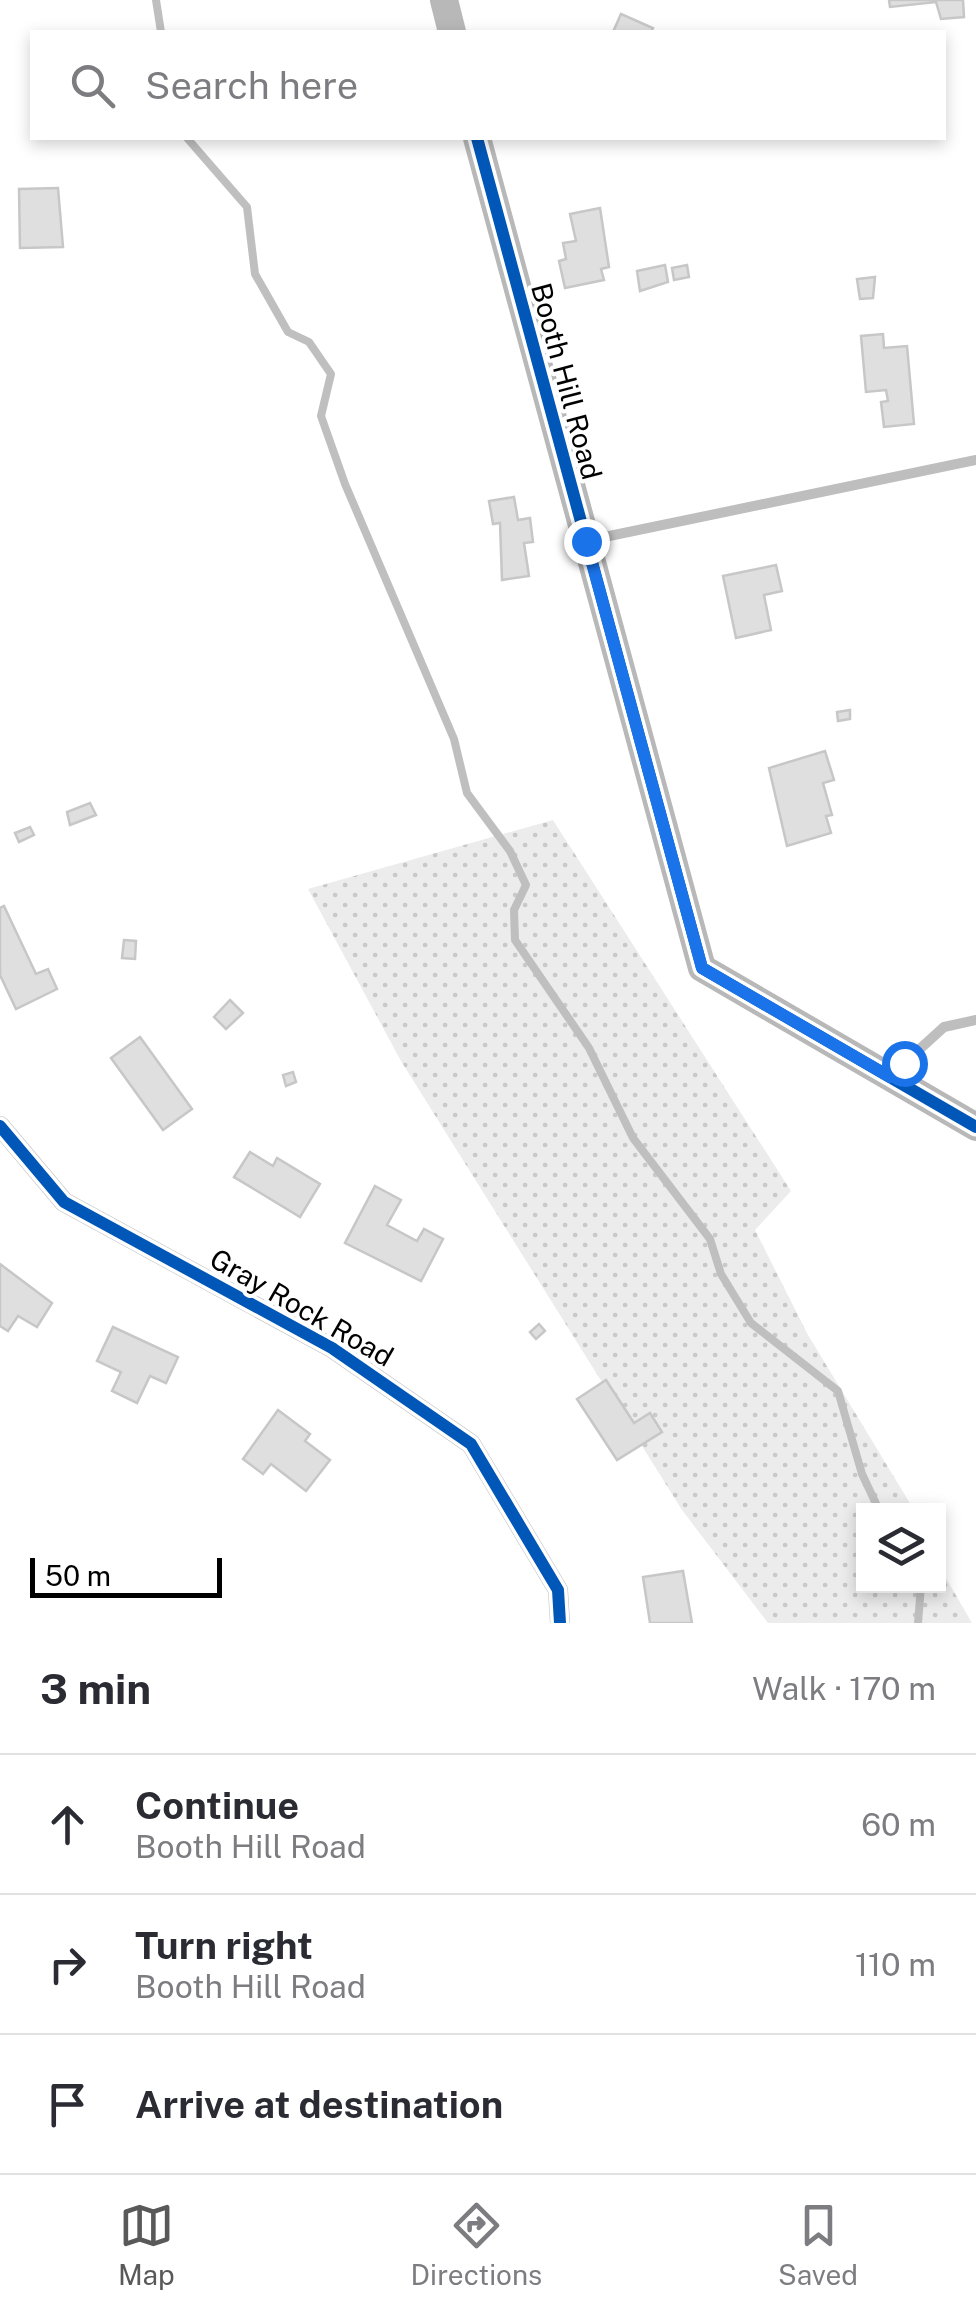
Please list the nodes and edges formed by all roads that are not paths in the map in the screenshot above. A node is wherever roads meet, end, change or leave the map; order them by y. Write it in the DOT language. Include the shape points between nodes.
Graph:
graph roads {
  1 [pos="444,0"];
  2 [pos="452,30"];
  3 [pos="478,140"];
  4 [pos="976,460"];
  5 [pos="586,541"];
  6 [pos="976,1020"];
  7 [pos="890,1077"];
  8 [pos="0,1126"];
  9 [pos="976,1127"];
  10 [pos="560,1623"];
  1 -- 2 [label="street"];
  3 -- 5 [label="street, Booth Hill Road"];
  4 -- 5 [label="lane"];
  5 -- 7 [label="street, Booth Hill Road" via="702,968"];
  6 -- 7 [label="lane" via="944,1027"];
  7 -- 9 [label="street, Booth Hill Road"];
  8 -- 10 [label="street, Gray Rock Road" via="64,1202 332,1348 471,1444 558,1590"];
}
